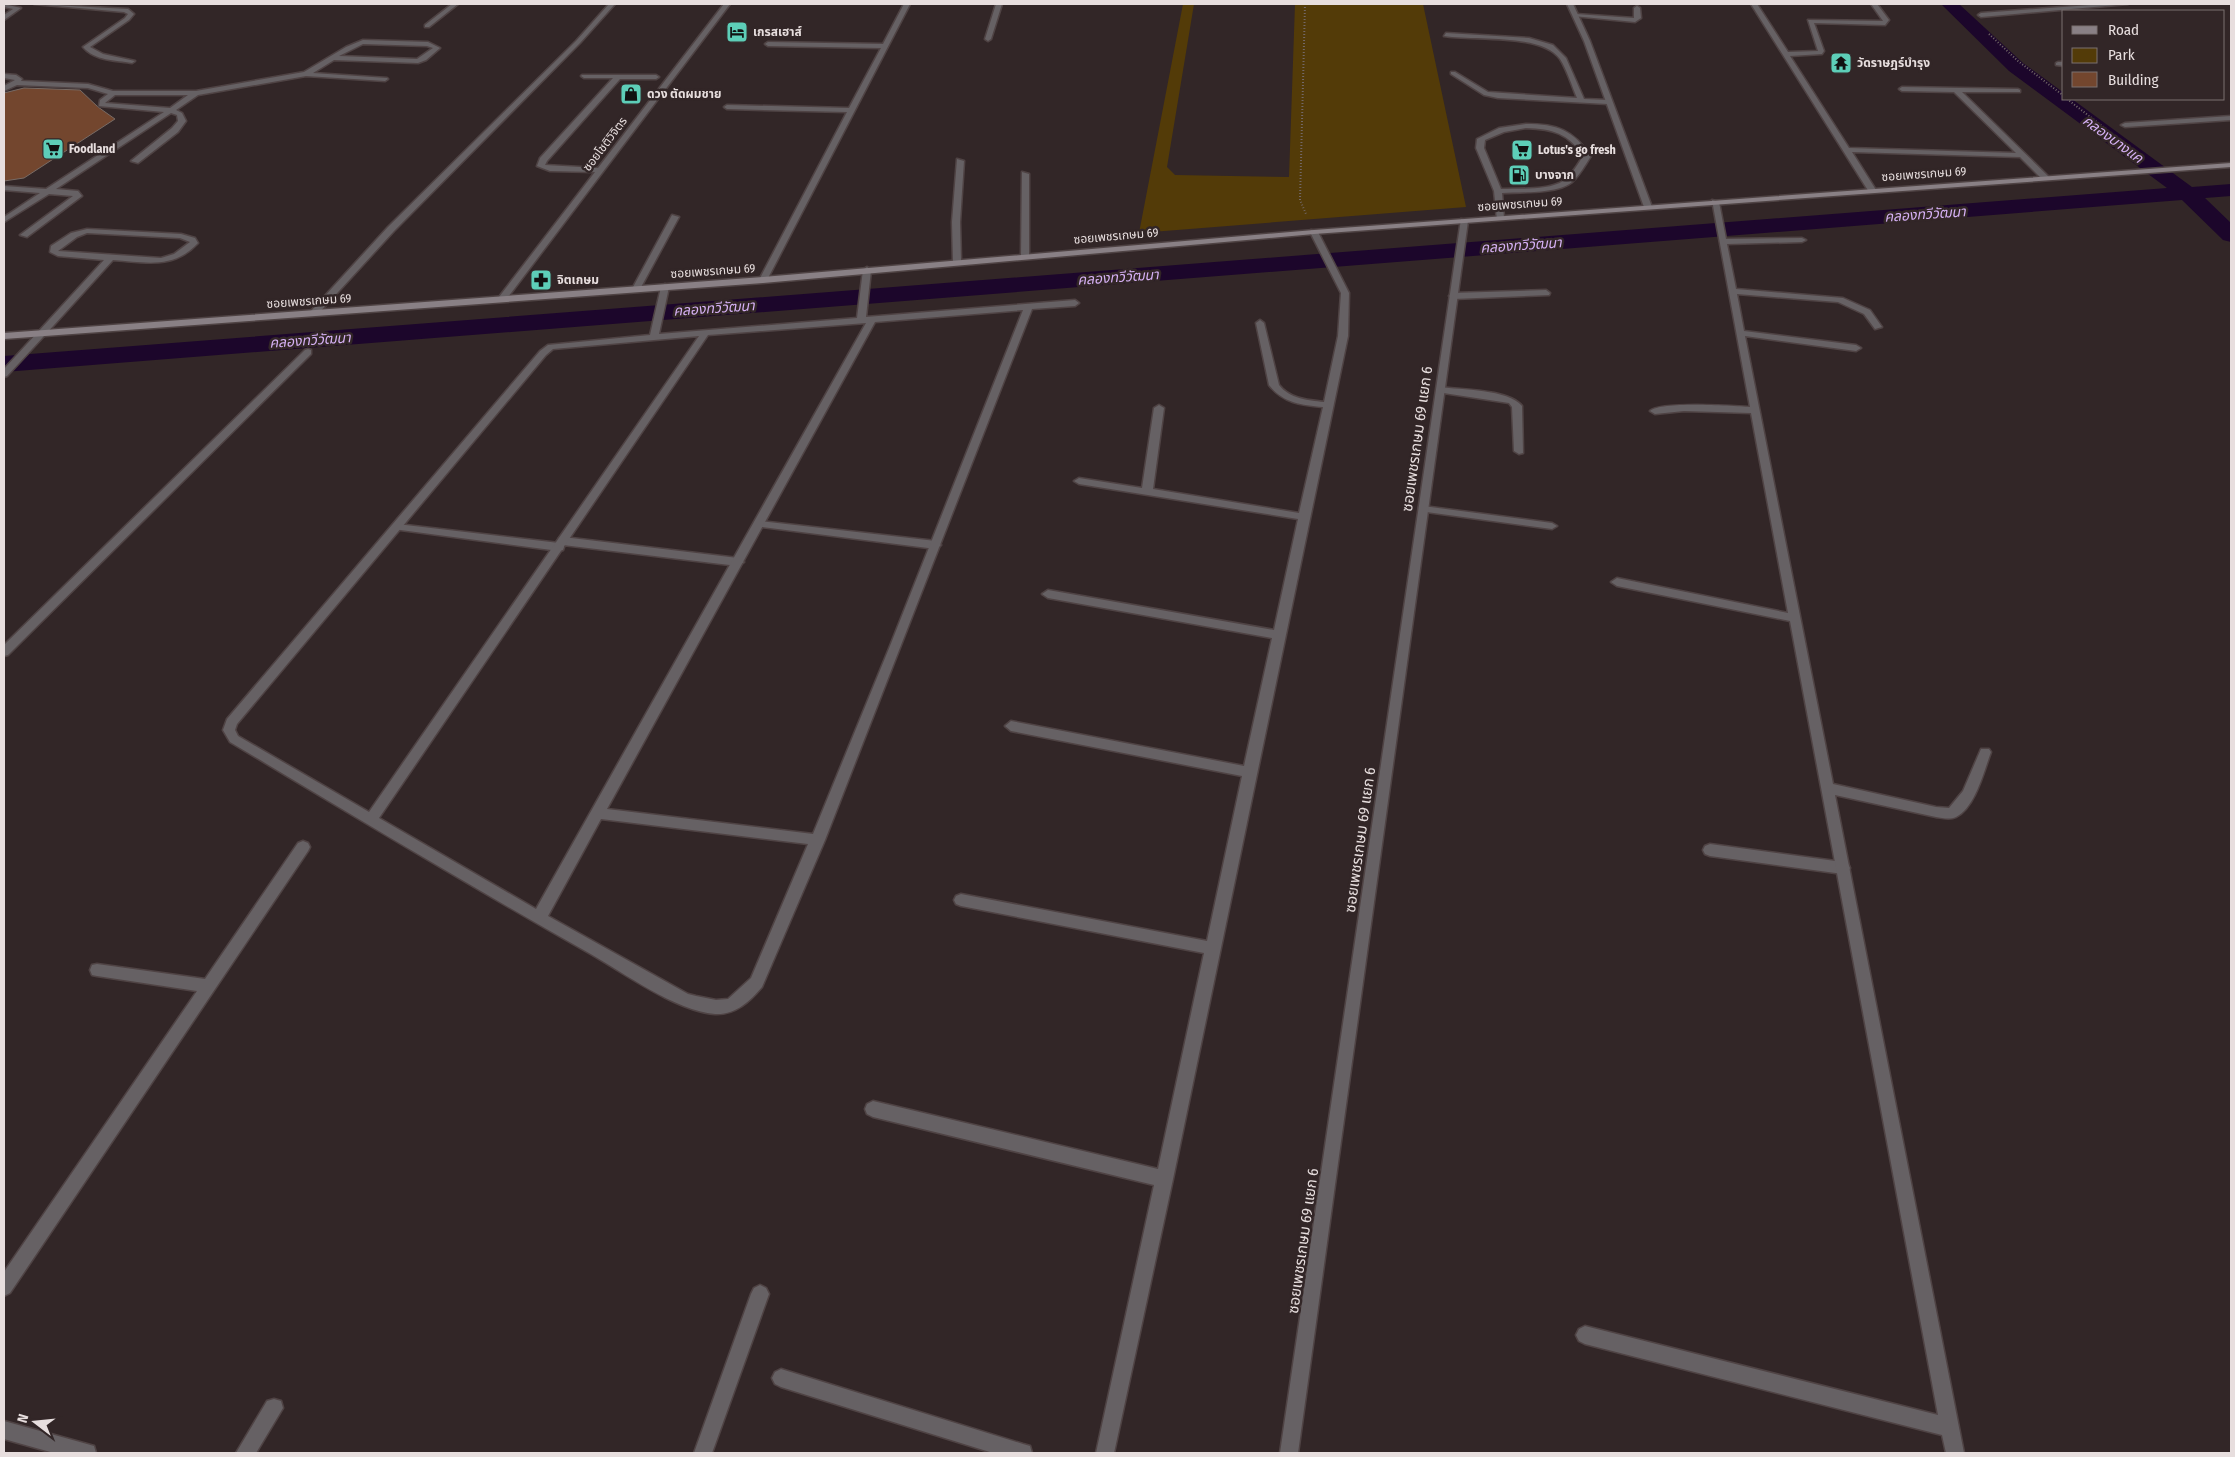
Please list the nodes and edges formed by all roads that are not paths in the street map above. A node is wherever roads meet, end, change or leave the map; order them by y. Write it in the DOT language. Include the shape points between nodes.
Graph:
graph roads {
  1 [pos="36,4"];
  2 [pos="454,4"];
  3 [pos="612,4"];
  4 [pos="727,4"];
  5 [pos="908,4"];
  6 [pos="999,4"];
  7 [pos="1570,4"];
  8 [pos="1754,4"];
  9 [pos="1874,4"];
  10 [pos="2125,4"];
  11 [pos="4,5"];
  12 [pos="18,8"];
  13 [pos="1637,8"];
  14 [pos="4,11"];
  15 [pos="12,12"];
  16 [pos="1981,14"];
  17 [pos="1576,16"];
  18 [pos="4,18"];
  19 [pos="427,26"];
  20 [pos="1446,35"];
  21 [pos="988,39"];
  22 [pos="768,44"];
  23 [pos="885,46"];
  24 [pos="1784,54"];
  25 [pos="335,58"];
  26 [pos="132,61"];
  27 [pos="1453,73"];
  28 [pos="306,74"];
  29 [pos="4,76"];
  30 [pos="584,76"];
  31 [pos="618,77"];
  32 [pos="656,78"];
  33 [pos="385,79"];
  34 [pos="16,83"];
  35 [pos="4,89"];
  36 [pos="1902,89"];
  37 [pos="1956,90"];
  38 [pos="2018,91"];
  39 [pos="113,93"];
  40 [pos="196,93"];
  41 [pos="1581,100"];
  42 [pos="1608,102"];
  43 [pos="727,107"];
  44 [pos="171,110"];
  45 [pos="850,110"];
  46 [pos="2231,118"];
  47 [pos="2124,124"];
  48 [pos="1847,150"];
  49 [pos="2022,155"];
  50 [pos="135,161"];
  51 [pos="960,161"];
  52 [pos="2231,165"];
  53 [pos="599,170"];
  54 [pos="1025,174"];
  55 [pos="2046,178"];
  56 [pos="4,188"];
  57 [pos="1872,190"];
  58 [pos="1498,191"];
  59 [pos="47,192"];
  60 [pos="1715,202"];
  61 [pos="1648,207"];
  62 [pos="675,217"];
  63 [pos="1500,218"];
  64 [pos="4,220"];
  65 [pos="1464,221"];
  66 [pos="1314,232"];
  67 [pos="24,235"];
  68 [pos="1802,240"];
  69 [pos="1723,241"];
  70 [pos="1025,256"];
  71 [pos="110,258"];
  72 [pos="957,261"];
  73 [pos="867,270"];
  74 [pos="763,280"];
  75 [pos="666,287"];
  76 [pos="636,289"];
  77 [pos="1733,290"];
  78 [pos="1546,293"];
  79 [pos="1453,296"];
  80 [pos="502,299"];
  81 [pos="1075,303"];
  82 [pos="1028,307"];
  83 [pos="314,313"];
  84 [pos="867,320"];
  85 [pos="1260,323"];
  86 [pos="1878,327"];
  87 [pos="706,332"];
  88 [pos="1741,333"];
  89 [pos="41,334"];
  90 [pos="4,336"];
  91 [pos="654,337"];
  92 [pos="1856,348"];
  93 [pos="308,352"];
  94 [pos="4,374"];
  95 [pos="1440,390"];
  96 [pos="1328,405"];
  97 [pos="1159,408"];
  98 [pos="1755,410"];
  99 [pos="1655,411"];
  100 [pos="1519,451"];
  101 [pos="1080,481"];
  102 [pos="1146,492"];
  103 [pos="1423,509"];
  104 [pos="1305,517"];
  105 [pos="759,524"];
  106 [pos="1552,526"];
  107 [pos="397,527"];
  108 [pos="561,544"];
  109 [pos="936,545"];
  110 [pos="738,562"];
  111 [pos="1617,582"];
  112 [pos="1048,594"];
  113 [pos="1795,618"];
  114 [pos="1280,636"];
  115 [pos="4,652"];
  116 [pos="1011,726"];
  117 [pos="1985,752"];
  118 [pos="1250,772"];
  119 [pos="1827,788"];
  120 [pos="598,813"];
  121 [pos="372,818"];
  122 [pos="818,840"];
  123 [pos="303,847"];
  124 [pos="1710,850"];
  125 [pos="1843,868"];
  126 [pos="961,900"];
  127 [pos="539,918"];
  128 [pos="1211,948"];
  129 [pos="97,970"];
  130 [pos="208,986"];
  131 [pos="873,1109"];
  132 [pos="1165,1179"];
  133 [pos="4,1287"];
  134 [pos="760,1294"];
  135 [pos="1585,1335"];
  136 [pos="781,1378"];
  137 [pos="274,1408"];
  138 [pos="1949,1427"];
  139 [pos="4,1430"];
  140 [pos="87,1453"];
  141 [pos="245,1453"];
  142 [pos="703,1453"];
  143 [pos="1023,1453"];
  144 [pos="1105,1453"];
  145 [pos="1290,1453"];
  146 [pos="1955,1453"];
  1 -- 12 [label="street"];
  1 -- 26 [label="street" via="126,10 131,14 127,19 86,47 89,51"];
  2 -- 19 [label="street"];
  3 -- 83 [label="street" via="391,229"];
  4 -- 53 [label="street, ซอยโชติวิจิตร"];
  5 -- 23 [label="street"];
  6 -- 21 [label="street"];
  7 -- 17 [label="street"];
  8 -- 24 [label="street"];
  9 -- 24 [label="street" via="1885,23 1810,21 1820,54"];
  10 -- 16 [label="street"];
  11 -- 12 [label="street"];
  12 -- 15 [label="street"];
  13 -- 17 [label="street" via="1638,18 1635,20"];
  14 -- 15 [label="street"];
  15 -- 18 [label="street"];
  17 -- 42 [label="street"];
  20 -- 41 [label="street" via="1529,40 1552,46 1563,58"];
  22 -- 23 [label="street"];
  23 -- 45 [label="street"];
  24 -- 48 [label="street"];
  25 -- 25 [label="street" via="363,42 428,44 437,48 424,59 411,61"];
  25 -- 28 [label="street"];
  27 -- 41 [label="street" via="1486,94"];
  28 -- 33 [label="street"];
  28 -- 40 [label="street"];
  29 -- 34 [label="street" via="18,78"];
  30 -- 31 [label="street"];
  31 -- 32 [label="street"];
  31 -- 53 [label="street" via="541,166"];
  34 -- 35 [label="street"];
  34 -- 39 [label="street" via="88,86"];
  36 -- 37 [label="street"];
  37 -- 38 [label="street"];
  37 -- 49 [label="street"];
  39 -- 40 [label="street"];
  39 -- 44 [label="street" via="100,104"];
  40 -- 44 [label="street"];
  41 -- 42 [label="street"];
  42 -- 61 [label="street"];
  43 -- 45 [label="street"];
  44 -- 50 [label="street" via="180,114 182,121"];
  44 -- 59 [label="street"];
  45 -- 74 [label="street"];
  46 -- 47 [label="street"];
  48 -- 49 [label="street"];
  48 -- 57 [label="street"];
  49 -- 55 [label="street"];
  51 -- 72 [label="street"];
  52 -- 55 [label="main road, ซอยเพชรเกษม 69"];
  53 -- 80 [label="street, ซอยโชติวิจิตร"];
  54 -- 70 [label="street"];
  55 -- 57 [label="main road, ซอยเพชรเกษม 69"];
  56 -- 59 [label="street"];
  57 -- 60 [label="main road, ซอยเพชรเกษม 69"];
  58 -- 58 [label="street" via="1564,183 1587,156 1573,137 1544,127 1518,126 1490,133 1481,139 1480,148"];
  58 -- 63 [label="street"];
  59 -- 64 [label="street"];
  59 -- 67 [label="street" via="78,196"];
  60 -- 61 [label="main road, ซอยเพชรเกษม 69"];
  60 -- 69 [label="street"];
  61 -- 63 [label="main road, ซอยเพชรเกษม 69"];
  62 -- 76 [label="street"];
  63 -- 65 [label="main road, ซอยเพชรเกษม 69"];
  65 -- 66 [label="main road, ซอยเพชรเกษม 69"];
  65 -- 79 [label="street, ซอยเพชรเกษม 69 แยก 6"];
  66 -- 70 [label="main road, ซอยเพชรเกษม 69"];
  66 -- 96 [label="street" via="1345,293 1344,325"];
  68 -- 69 [label="street"];
  69 -- 77 [label="street"];
  70 -- 72 [label="main road, ซอยเพชรเกษม 69"];
  71 -- 71 [label="street" via="162,261 178,256 194,243 181,236 87,231 54,248 58,254"];
  71 -- 89 [label="street"];
  72 -- 73 [label="main road, ซอยเพชรเกษม 69"];
  73 -- 74 [label="main road, ซอยเพชรเกษม 69"];
  73 -- 84 [label="street" via="862,308"];
  74 -- 75 [label="main road, ซอยเพชรเกษม 69"];
  75 -- 76 [label="main road, ซอยเพชรเกษม 69"];
  75 -- 91 [label="street"];
  76 -- 80 [label="main road, ซอยเพชรเกษม 69"];
  77 -- 86 [label="street" via="1840,300 1867,312"];
  77 -- 88 [label="street"];
  78 -- 79 [label="street"];
  79 -- 95 [label="street, ซอยเพชรเกษม 69 แยก 6"];
  80 -- 83 [label="main road, ซอยเพชรเกษม 69"];
  81 -- 82 [label="street"];
  82 -- 84 [label="street"];
  82 -- 109 [label="street"];
  83 -- 89 [label="main road, ซอยเพชรเกษม 69"];
  84 -- 87 [label="street"];
  84 -- 105 [label="street"];
  85 -- 96 [label="street" via="1274,386 1279,394 1289,399"];
  87 -- 91 [label="street"];
  87 -- 108 [label="street"];
  88 -- 92 [label="street"];
  88 -- 98 [label="street"];
  89 -- 90 [label="main road, ซอยเพชรเกษม 69"];
  89 -- 94 [label="street"];
  91 -- 107 [label="street" via="551,347"];
  93 -- 115 [label="street"];
  95 -- 100 [label="street" via="1512,401 1517,406"];
  95 -- 103 [label="street, ซอยเพชรเกษม 69 แยก 6"];
  96 -- 104 [label="street"];
  97 -- 102 [label="street"];
  98 -- 99 [label="street" via="1684,408"];
  98 -- 113 [label="street"];
  101 -- 102 [label="street"];
  102 -- 104 [label="street"];
  103 -- 106 [label="street"];
  103 -- 145 [label="street, ซอยเพชรเกษม 69 แยก 6"];
  104 -- 114 [label="street"];
  105 -- 109 [label="street"];
  105 -- 110 [label="street"];
  107 -- 108 [label="street"];
  107 -- 121 [label="street" via="231,722 229,730 234,738"];
  108 -- 110 [label="street"];
  108 -- 121 [label="street"];
  109 -- 122 [label="street"];
  110 -- 120 [label="street"];
  111 -- 113 [label="street"];
  112 -- 114 [label="street"];
  113 -- 119 [label="street"];
  114 -- 118 [label="street"];
  116 -- 118 [label="street"];
  117 -- 119 [label="street" via="1969,793 1952,813"];
  118 -- 128 [label="street"];
  119 -- 125 [label="street"];
  120 -- 122 [label="street"];
  120 -- 127 [label="street"];
  121 -- 127 [label="street"];
  122 -- 127 [label="street" via="757,982 744,997 730,1006 709,1007 684,999"];
  123 -- 130 [label="street"];
  124 -- 125 [label="street"];
  125 -- 138 [label="street"];
  126 -- 128 [label="street"];
  128 -- 132 [label="street"];
  129 -- 130 [label="street"];
  130 -- 133 [label="street"];
  131 -- 132 [label="street"];
  132 -- 144 [label="street"];
  134 -- 142 [label="street"];
  135 -- 138 [label="street"];
  136 -- 143 [label="street"];
  137 -- 141 [label="street"];
  138 -- 146 [label="street"];
  139 -- 140 [label="street"];
}
